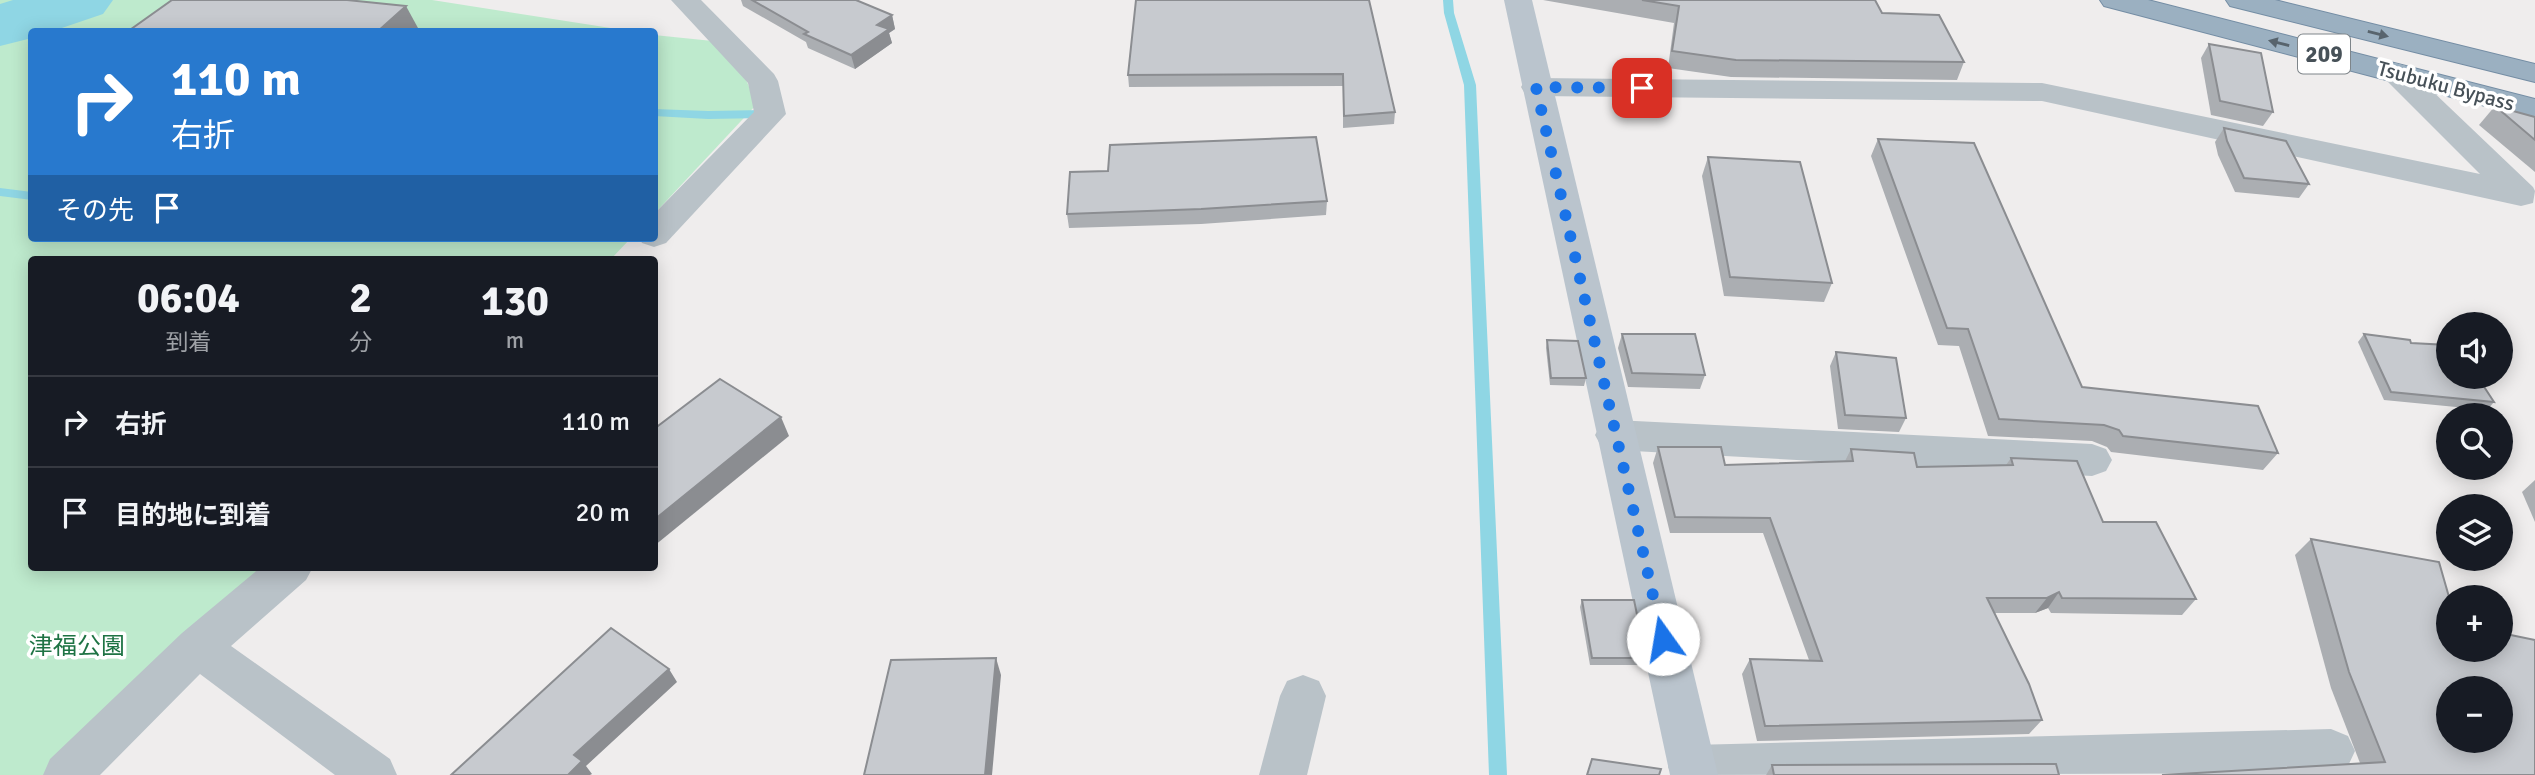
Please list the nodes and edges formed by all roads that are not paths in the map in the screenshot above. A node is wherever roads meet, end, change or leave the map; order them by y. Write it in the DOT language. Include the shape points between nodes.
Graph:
graph roads {
  1 [pos="685,0"];
  2 [pos="1518,0"];
  3 [pos="2114,0"];
  4 [pos="2240,0"];
  5 [pos="2395,72"];
  6 [pos="2535,74"];
  7 [pos="1536,87"];
  8 [pos="2535,109"];
  9 [pos="2527,200"];
  10 [pos="658,232"];
  11 [pos="648,242"];
  12 [pos="635,256"];
  13 [pos="1615,435"];
  14 [pos="2092,460"];
  15 [pos="286,571"];
  16 [pos="198,648"];
  17 [pos="1303,696"];
  18 [pos="2331,751"];
  19 [pos="1693,771"];
  20 [pos="67,775"];
  21 [pos="373,775"];
  22 [pos="1283,775"];
  1 -- 10 [label="street" via="763,81 770,114"];
  2 -- 7 [label="main road"];
  5 -- 3 [label="highway, Tsubuku Bypass / 209, one-way"];
  4 -- 6 [label="highway, Tsubuku Bypass / 209, one-way"];
  5 -- 8 [label="highway, Tsubuku Bypass / 209"];
  5 -- 9 [label="street"];
  7 -- 9 [label="street" via="2042,92"];
  7 -- 13 [label="main road"];
  11 -- 12 [label="street"];
  13 -- 14 [label="street"];
  13 -- 19 [label="main road"];
  15 -- 16 [label="street"];
  16 -- 20 [label="street"];
  16 -- 21 [label="street"];
  17 -- 22 [label="street"];
  18 -- 19 [label="street"];
}
